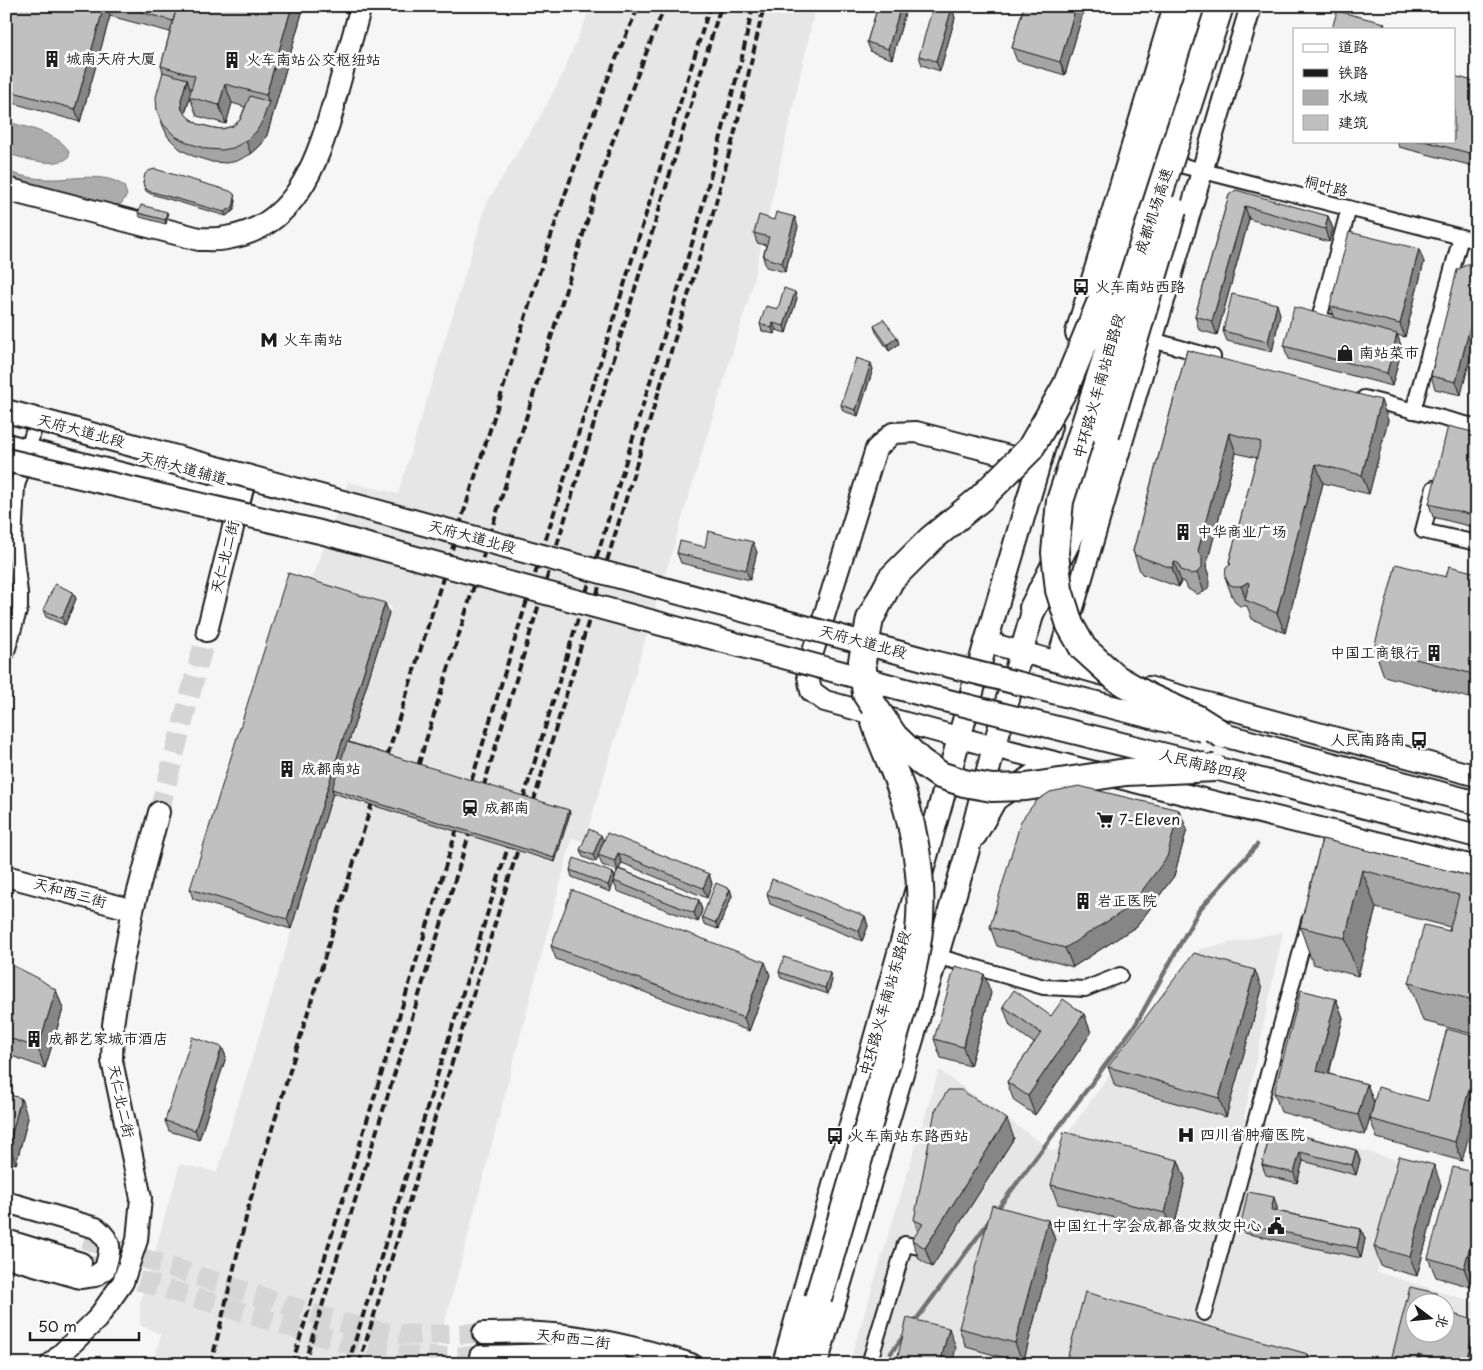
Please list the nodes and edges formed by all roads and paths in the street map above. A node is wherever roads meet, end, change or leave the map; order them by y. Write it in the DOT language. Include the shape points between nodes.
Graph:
graph roads {
  1 [pos="361,6"];
  2 [pos="1175,6"];
  3 [pos="1194,6"];
  4 [pos="1215,6"];
  5 [pos="1220,6"];
  6 [pos="1230,6"];
  7 [pos="1251,6"];
  8 [pos="333,107"];
  9 [pos="1168,162"];
  10 [pos="1204,171"];
  11 [pos="6,189"];
  12 [pos="1349,208"];
  13 [pos="1460,237"];
  14 [pos="1477,241"];
  15 [pos="1346,326"];
  16 [pos="1115,330"];
  17 [pos="1153,341"];
  18 [pos="1230,362"];
  19 [pos="1355,395"];
  20 [pos="6,411"];
  21 [pos="1413,411"];
  22 [pos="6,422"];
  23 [pos="1477,427"];
  24 [pos="34,429"];
  25 [pos="6,444"];
  26 [pos="29,450"];
  27 [pos="6,460"];
  28 [pos="1039,464"];
  29 [pos="1437,476"];
  30 [pos="242,493"];
  31 [pos="1477,543"];
  32 [pos="1034,608"];
  33 [pos="207,631"];
  34 [pos="986,642"];
  35 [pos="1021,651"];
  36 [pos="6,655"];
  37 [pos="1057,662"];
  38 [pos="866,694"];
  39 [pos="1223,735"];
  40 [pos="960,738"];
  41 [pos="994,747"];
  42 [pos="1066,764"];
  43 [pos="1215,768"];
  44 [pos="1477,776"];
  45 [pos="1477,803"];
  46 [pos="159,812"];
  47 [pos="1477,836"];
  48 [pos="967,853"];
  49 [pos="1477,867"];
  50 [pos="6,876"];
  51 [pos="1312,907"];
  52 [pos="133,910"];
  53 [pos="936,956"];
  54 [pos="1120,975"];
  55 [pos="6,1202"];
  56 [pos="6,1216"];
  57 [pos="84,1239"];
  58 [pos="6,1240"];
  59 [pos="919,1247"];
  60 [pos="6,1257"];
  61 [pos="81,1263"];
  62 [pos="1204,1313"];
  63 [pos="482,1333"];
  64 [pos="480,1356"];
  65 [pos="51,1364"];
  66 [pos="618,1364"];
  67 [pos="691,1364"];
  68 [pos="784,1364"];
  69 [pos="800,1364"];
  70 [pos="816,1364"];
  71 [pos="869,1364"];
  1 -- 8 [label="street"];
  2 -- 28 [label="main road"];
  3 -- 38 [label="highway, 成都机场高速, bridge" via="1101,301 1066,386 1030,449 980,499 931,539 891,578 870,619 862,661"];
  4 -- 9 [label="main road, 中环路火车南站西路段"];
  5 -- 39 [label="highway, 成都机场高速, bridge" via="1060,501 1055,553 1059,590 1070,625 1083,648 1116,678"];
  6 -- 32 [label="highway, bridge" via="1085,506"];
  7 -- 10 [label="street"];
  8 -- 11 [label="main road" via="300,191 269,222 232,237 199,239"];
  9 -- 10 [label="street, 桐叶路"];
  9 -- 16 [label="main road, 中环路火车南站西路段"];
  10 -- 12 [label="street, 桐叶路"];
  10 -- 17 [label="street"];
  12 -- 13 [label="street, 桐叶路"];
  12 -- 15 [label="street" via="1319,319"];
  13 -- 14 [label="street, 桐叶路"];
  13 -- 21 [label="street"];
  16 -- 17 [label="street"];
  16 -- 32 [label="main road, 中环路火车南站西路段"];
  17 -- 18 [label="street"];
  17 -- 37 [label="street"];
  19 -- 21 [label="street"];
  20 -- 39 [label="main road, 天府大道北段, bridge" via="938,663"];
  21 -- 23 [label="street" via="1449,425"];
  22 -- 24 [label="street, 天府大道辅道"];
  24 -- 26 [label="street"];
  24 -- 30 [label="street, 天府大道辅道"];
  25 -- 26 [label="street, 天府大道辅道"];
  26 -- 30 [label="street, 天府大道辅道"];
  26 -- 36 [label="street" via="17,486 14,541 20,608"];
  27 -- 43 [label="main road, 人民南路四段, bridge" via="320,532 928,696"];
  28 -- 34 [label="main road"];
  28 -- 40 [label="street" via="916,432 893,433 876,449 807,670 811,691 825,701"];
  29 -- 31 [label="street" via="1423,531"];
  30 -- 33 [label="street, 天仁北二街"];
  32 -- 35 [label="main road, 中环路火车南站西路段"];
  34 -- 35 [label="street"];
  34 -- 40 [label="main road, 中环路火车南站东路段"];
  35 -- 37 [label="street"];
  35 -- 41 [label="main road"];
  37 -- 44 [label="street"];
  38 -- 43 [label="highway, bridge" via="894,736 921,762 940,775 964,783 992,788 1026,787 1126,772"];
  38 -- 69 [label="highway, 成都机场高速, bridge" via="904,800 915,843 920,896 918,944 908,990"];
  39 -- 45 [label="main road"];
  40 -- 41 [label="street"];
  40 -- 68 [label="main road, 中环路火车南站东路段"];
  41 -- 42 [label="street"];
  41 -- 48 [label="main road"];
  42 -- 48 [label="street" via="1035,773 996,800"];
  42 -- 49 [label="street" via="1331,836"];
  43 -- 47 [label="main road, 人民南路四段"];
  46 -- 52 [label="street, 天仁北二街"];
  48 -- 53 [label="main road"];
  50 -- 52 [label="street, 天和西三街"];
  51 -- 62 [label="street"];
  52 -- 65 [label="street, 天仁北二街" via="113,1025 112,1061 141,1198 137,1240 123,1282 97,1319"];
  53 -- 54 [label="street" via="1044,987 1085,990"];
  53 -- 70 [label="main road"];
  55 -- 60 [label="street" via="96,1228 105,1236 110,1248 105,1269 95,1276 80,1278"];
  56 -- 57 [label="street"];
  58 -- 61 [label="street"];
  59 -- 71 [label="street" via="905,1244"];
  63 -- 67 [label="street, 天和西二街" via="541,1333 598,1340"];
  64 -- 66 [label="street" via="564,1354"];
}
